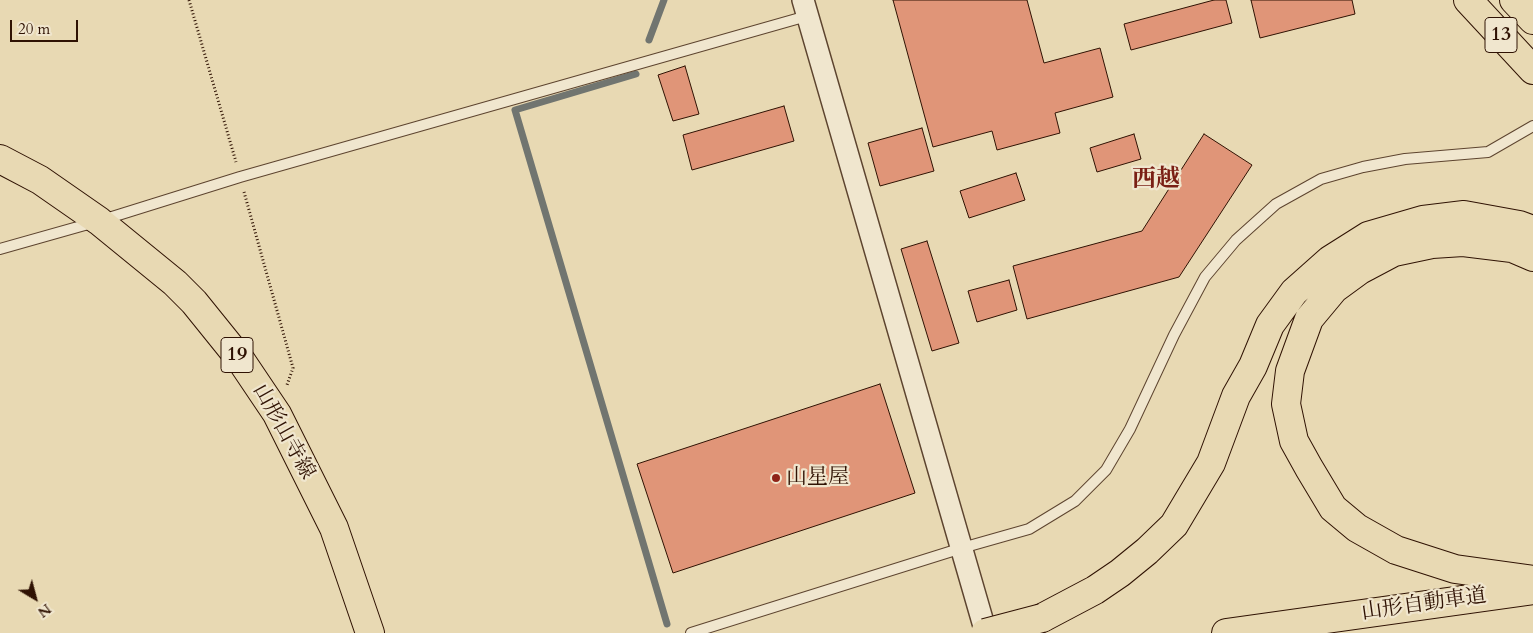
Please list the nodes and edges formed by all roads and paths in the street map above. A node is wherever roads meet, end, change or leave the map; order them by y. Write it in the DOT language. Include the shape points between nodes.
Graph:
graph roads {
  1 [pos="189,0"];
  2 [pos="1468,0"];
  3 [pos="1514,0"];
  4 [pos="805,8"];
  5 [pos="1533,20"];
  6 [pos="1533,70"];
  7 [pos="1533,126"];
  8 [pos="0,159"];
  9 [pos="240,177"];
  10 [pos="99,221"];
  11 [pos="1533,230"];
  12 [pos="0,249"];
  13 [pos="1533,257"];
  14 [pos="278,414"];
  15 [pos="962,548"];
  16 [pos="1533,580"];
  17 [pos="1533,590"];
  18 [pos="370,633"];
  19 [pos="691,633"];
  20 [pos="985,633"];
  21 [pos="1226,633"];
  1 -- 9 [label="path"];
  2 -- 6 [label="main road, 13"];
  3 -- 5 [label="main road, 13"];
  4 -- 9 [label="lane"];
  4 -- 15 [label="street"];
  7 -- 15 [label="lane" via="1488,152 1405,159 1363,167 1321,179 1276,204 1236,240 1205,277 1130,429 1106,470 1075,500 1029,529"];
  8 -- 10 [label="main road, 山形山寺線 / 19" via="40,180"];
  9 -- 10 [label="lane"];
  9 -- 14 [label="path" via="293,368"];
  10 -- 12 [label="lane"];
  10 -- 14 [label="main road, 山形山寺線 / 19" via="175,282 194,302 240,359"];
  11 -- 20 [label="main road, bridge" via="1464,214 1423,220 1368,236 1330,260 1294,292 1270,325 1236,396 1211,462 1174,525 1147,551 1095,590 1042,618"];
  13 -- 16 [label="main road" via="1512,248 1463,242 1432,244 1394,252 1360,270 1334,289 1309,319 1290,371 1286,404 1294,441 1309,468 1334,508 1357,528 1396,550 1455,569"];
  14 -- 18 [label="main road, 山形山寺線 / 19" via="334,528"];
  15 -- 19 [label="lane"];
  15 -- 20 [label="street"];
  17 -- 21 [label="main road, 山形自動車道"];
}
